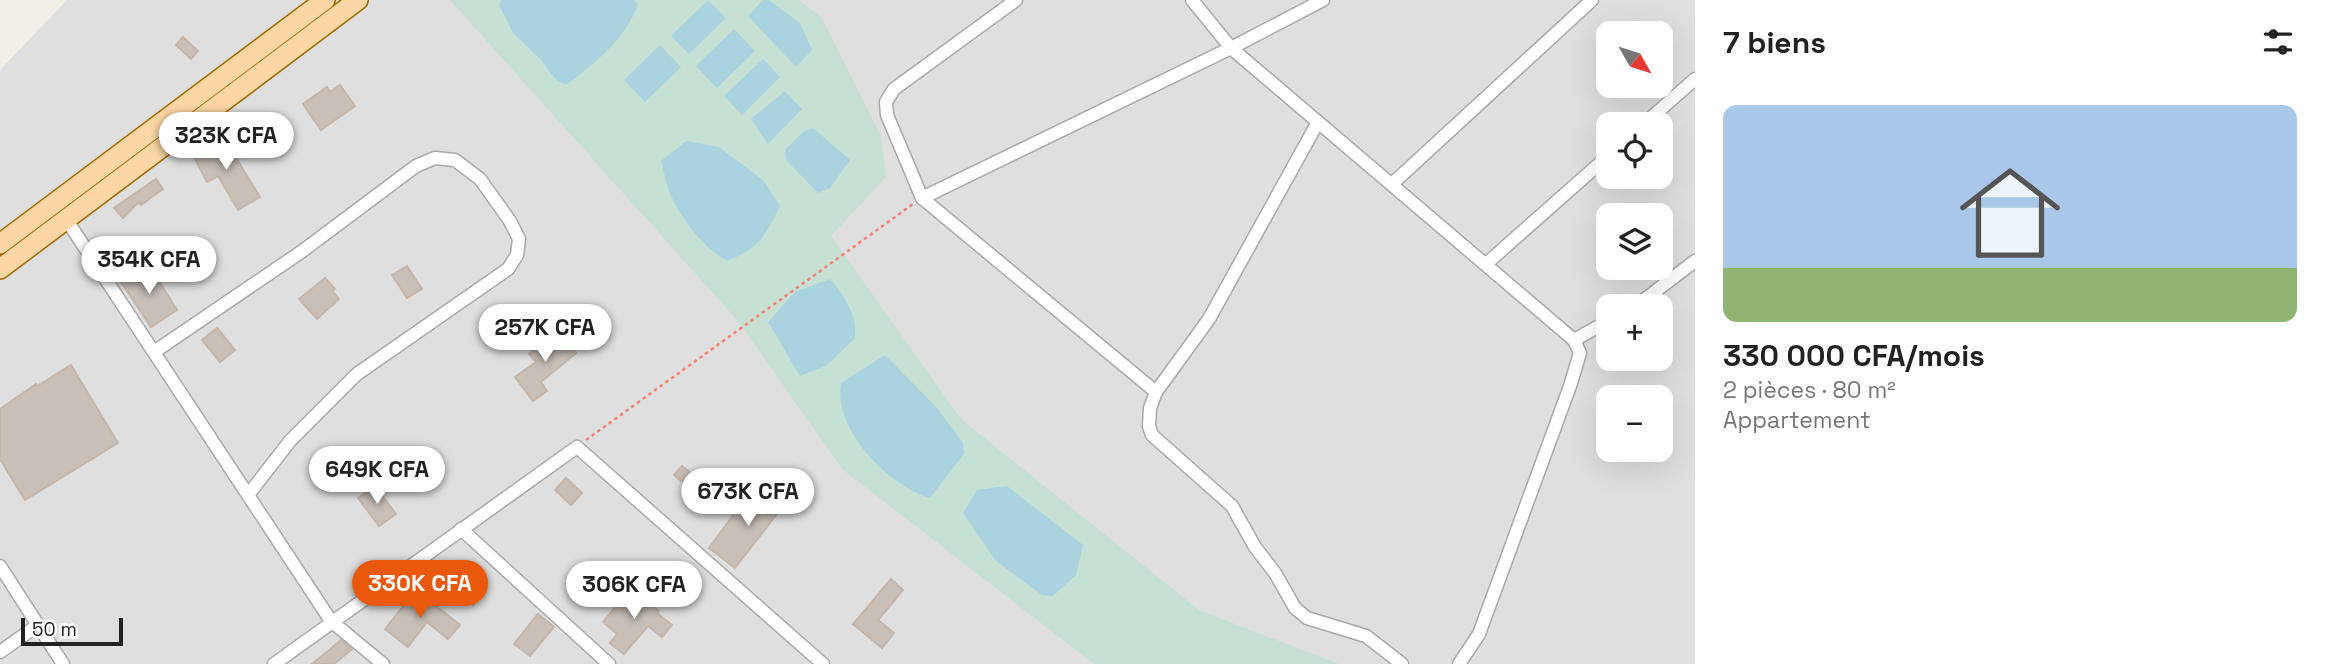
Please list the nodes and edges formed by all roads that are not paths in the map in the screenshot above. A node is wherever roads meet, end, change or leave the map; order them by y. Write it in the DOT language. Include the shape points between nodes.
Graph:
graph roads {
  1 [pos="325,0"];
  2 [pos="358,0"];
  3 [pos="1016,0"];
  4 [pos="1192,0"];
  5 [pos="1323,0"];
  6 [pos="1592,0"];
  7 [pos="1231,48"];
  8 [pos="1695,79"];
  9 [pos="1658,112"];
  10 [pos="1318,122"];
  11 [pos="1596,167"];
  12 [pos="1392,184"];
  13 [pos="922,198"];
  14 [pos="66,219"];
  15 [pos="0,244"];
  16 [pos="1695,261"];
  17 [pos="1486,264"];
  18 [pos="0,269"];
  19 [pos="1652,294"];
  20 [pos="1596,328"];
  21 [pos="1574,340"];
  22 [pos="154,352"];
  23 [pos="1156,392"];
  24 [pos="248,495"];
  25 [pos="461,529"];
  26 [pos="0,566"];
  27 [pos="331,621"];
  28 [pos="38,625"];
  29 [pos="0,652"];
  30 [pos="63,664"];
  31 [pos="274,664"];
  32 [pos="383,664"];
  33 [pos="609,664"];
  34 [pos="823,664"];
  35 [pos="1402,664"];
  36 [pos="1459,664"];
  1 -- 15 [label="main road"];
  2 -- 14 [label="main road"];
  3 -- 13 [label="street" via="894,89 887,102 887,115"];
  4 -- 7 [label="street"];
  5 -- 7 [label="street"];
  6 -- 12 [label="street"];
  7 -- 10 [label="street"];
  7 -- 13 [label="street"];
  8 -- 9 [label="street"];
  10 -- 12 [label="street"];
  10 -- 23 [label="street" via="1209,319"];
  11 -- 17 [label="street"];
  12 -- 17 [label="street"];
  13 -- 23 [label="street"];
  14 -- 18 [label="main road"];
  14 -- 22 [label="street"];
  16 -- 19 [label="street"];
  17 -- 21 [label="street"];
  20 -- 21 [label="street"];
  21 -- 36 [label="street" via="1580,353 1570,386 1479,635"];
  22 -- 24 [label="street"];
  22 -- 24 [label="street" via="301,252 416,166 435,158 456,160 480,179 510,221 519,239 517,255 508,269 358,374 290,441"];
  23 -- 35 [label="street" via="1150,408 1152,435 1232,506 1295,608 1307,618 1366,636"];
  24 -- 27 [label="street"];
  25 -- 27 [label="street"];
  25 -- 33 [label="street"];
  25 -- 34 [label="street" via="578,447"];
  26 -- 28 [label="street"];
  27 -- 31 [label="street"];
  27 -- 32 [label="street"];
  28 -- 29 [label="street"];
  28 -- 30 [label="street"];
}
